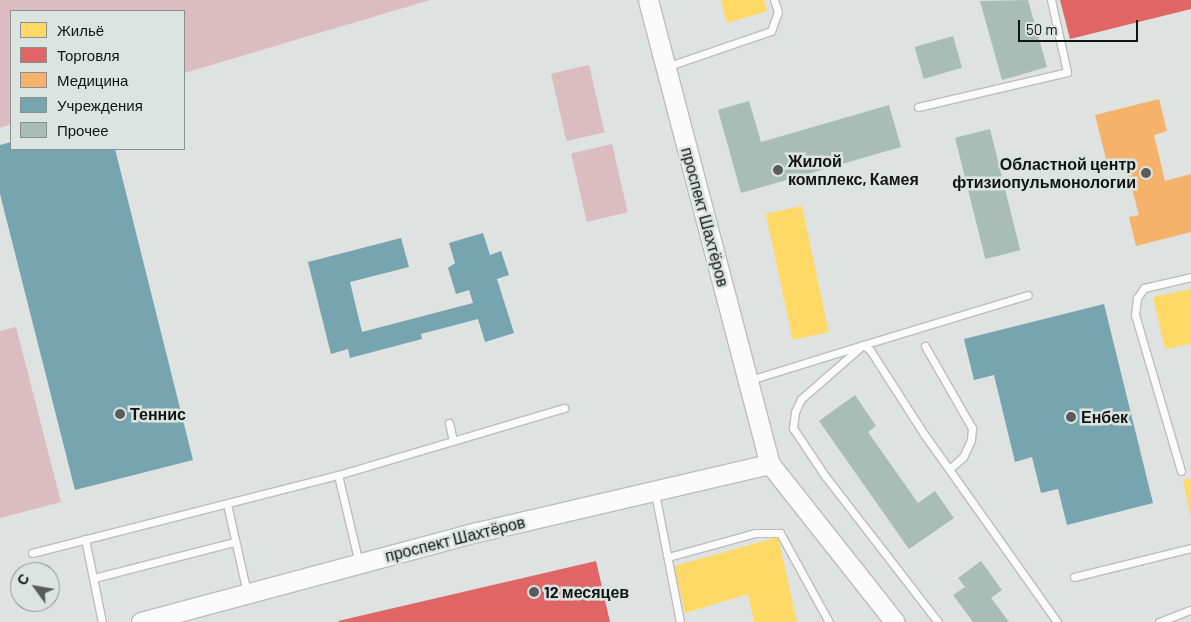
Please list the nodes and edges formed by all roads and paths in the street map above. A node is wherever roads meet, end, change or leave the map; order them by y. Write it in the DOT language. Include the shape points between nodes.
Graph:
graph roads {
  1 [pos="648,0"];
  2 [pos="774,0"];
  3 [pos="1051,0"];
  4 [pos="665,67"];
  5 [pos="918,107"];
  6 [pos="1191,278"];
  7 [pos="1028,295"];
  8 [pos="863,345"];
  9 [pos="925,346"];
  10 [pos="747,381"];
  11 [pos="564,408"];
  12 [pos="448,423"];
  13 [pos="453,440"];
  14 [pos="770,464"];
  15 [pos="949,469"];
  16 [pos="1181,471"];
  17 [pos="338,475"];
  18 [pos="655,492"];
  19 [pos="227,504"];
  20 [pos="86,539"];
  21 [pos="234,542"];
  22 [pos="1191,548"];
  23 [pos="32,553"];
  24 [pos="668,557"];
  25 [pos="359,564"];
  26 [pos="1074,577"];
  27 [pos="94,578"];
  28 [pos="247,593"];
  29 [pos="1191,610"];
  30 [pos="171,618"];
  31 [pos="102,622"];
  32 [pos="141,622"];
  33 [pos="680,622"];
  34 [pos="830,622"];
  35 [pos="896,622"];
  36 [pos="938,622"];
  37 [pos="1057,622"];
  38 [pos="1159,622"];
  1 -- 4 [label="main road, проспект Шахтёров"];
  2 -- 4 [label="lane" via="778,12 771,31"];
  3 -- 5 [label="lane" via="1067,72"];
  4 -- 10 [label="main road, проспект Шахтёров"];
  6 -- 16 [label="lane" via="1144,288 1137,298 1135,315"];
  7 -- 8 [label="lane"];
  8 -- 10 [label="lane"];
  8 -- 15 [label="lane" via="870,350"];
  8 -- 36 [label="lane" via="801,399 793,428 825,476"];
  9 -- 15 [label="lane" via="972,428 971,440 963,457"];
  10 -- 14 [label="main road, проспект Шахтёров"];
  11 -- 13 [label="lane"];
  12 -- 13 [label="lane"];
  13 -- 17 [label="lane"];
  14 -- 18 [label="main road, проспект Шахтёров"];
  14 -- 35 [label="main road, проспект Шахтёров"];
  15 -- 37 [label="lane"];
  17 -- 19 [label="lane"];
  17 -- 25 [label="lane"];
  18 -- 24 [label="lane"];
  18 -- 25 [label="main road, проспект Шахтёров" via="477,532"];
  19 -- 20 [label="lane"];
  19 -- 21 [label="lane"];
  20 -- 23 [label="lane"];
  20 -- 27 [label="lane"];
  21 -- 27 [label="lane"];
  21 -- 28 [label="lane"];
  22 -- 26 [label="lane"];
  24 -- 33 [label="lane"];
  24 -- 34 [label="lane" via="754,533 780,533"];
  25 -- 28 [label="main road, проспект Шахтёров"];
  27 -- 31 [label="lane"];
  28 -- 30 [label="main road, проспект Шахтёров"];
  29 -- 38 [label="lane"];
  30 -- 32 [label="main road, проспект Шахтёров"];
}
